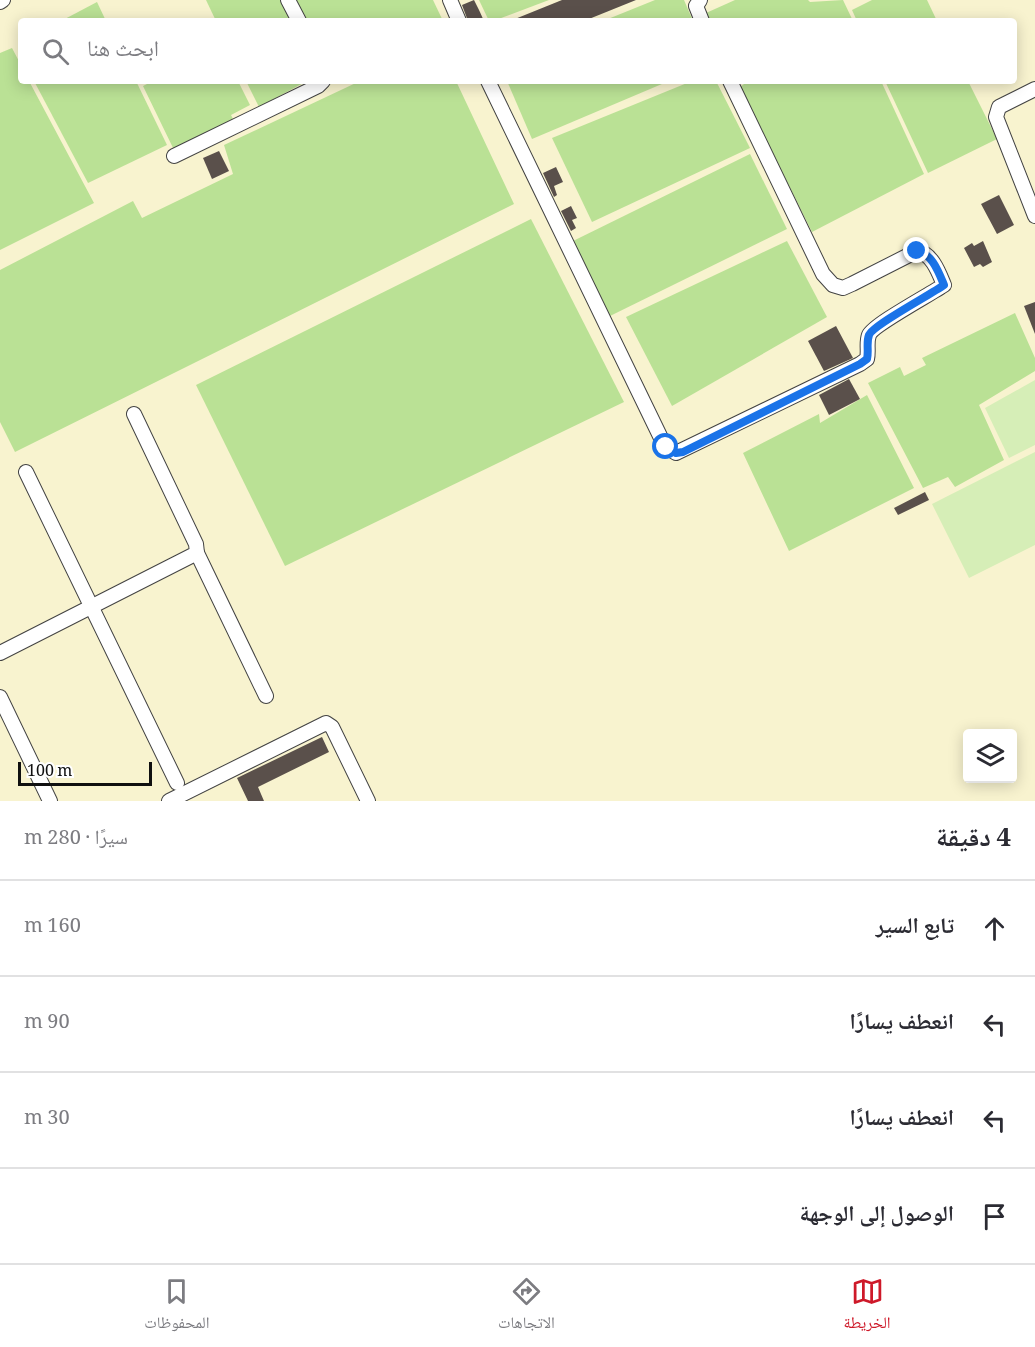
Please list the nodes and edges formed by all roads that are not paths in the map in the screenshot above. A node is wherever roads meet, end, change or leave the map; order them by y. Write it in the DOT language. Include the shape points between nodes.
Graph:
graph roads {
  1 [pos="288,0"];
  2 [pos="450,0"];
  3 [pos="700,0"];
  4 [pos="297,18"];
  5 [pos="458,18"];
  6 [pos="701,18"];
  7 [pos="320,84"];
  8 [pos="489,84"];
  9 [pos="731,84"];
  10 [pos="1035,89"];
  11 [pos="174,156"];
  12 [pos="1035,216"];
  13 [pos="134,414"];
  14 [pos="26,472"];
  15 [pos="197,553"];
  16 [pos="92,607"];
  17 [pos="0,653"];
  18 [pos="266,696"];
  19 [pos="0,697"];
  20 [pos="177,783"];
  21 [pos="50,801"];
  22 [pos="169,801"];
  23 [pos="368,801"];
  1 -- 4 [label="street"];
  2 -- 5 [label="street"];
  3 -- 6 [label="street" via="696,6"];
  7 -- 11 [label="street"];
  8 -- 9 [label="street" via="660,436 666,447 676,453 860,364 867,359 872,329 944,285 931,260 917,251 843,288 832,285 806,242"];
  10 -- 12 [label="street" via="999,107 996,117"];
  13 -- 15 [label="street"];
  14 -- 16 [label="street"];
  15 -- 16 [label="street"];
  15 -- 18 [label="street"];
  16 -- 17 [label="street"];
  16 -- 20 [label="street"];
  19 -- 21 [label="street"];
  22 -- 23 [label="street" via="326,723 332,727"];
}
